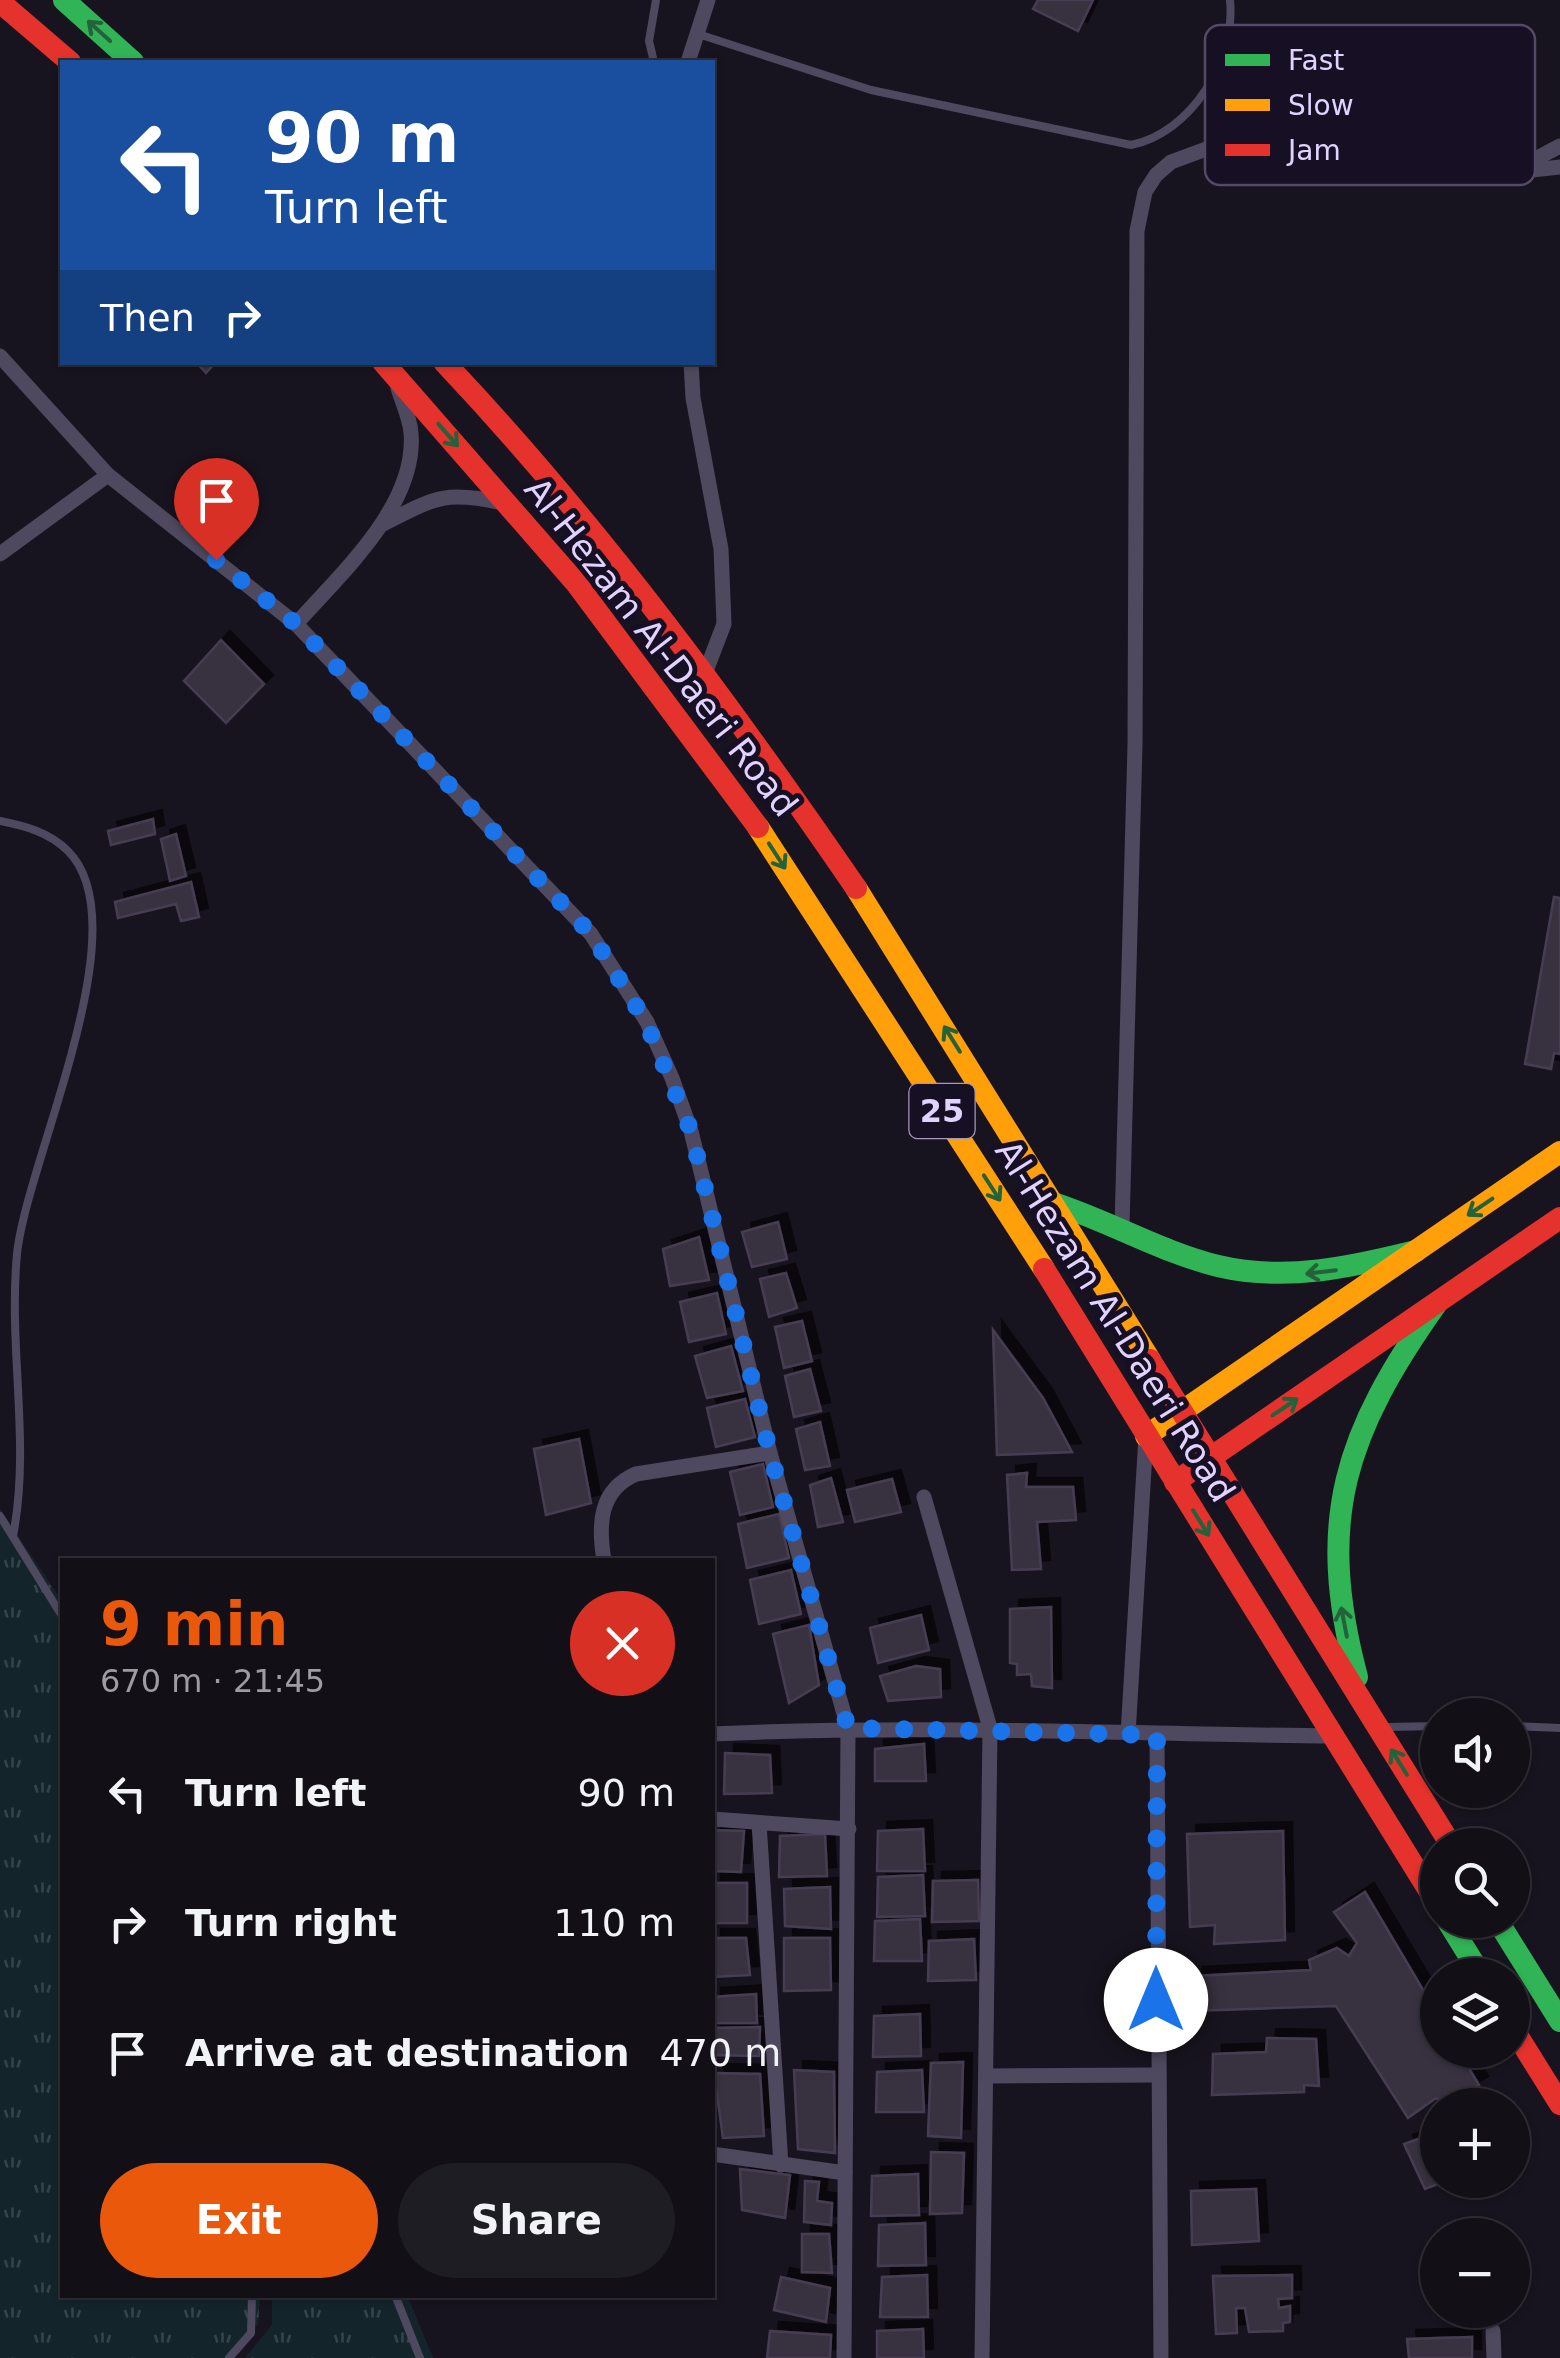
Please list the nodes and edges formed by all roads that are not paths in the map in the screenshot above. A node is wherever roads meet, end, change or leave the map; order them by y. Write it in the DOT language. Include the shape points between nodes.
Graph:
graph roads {
  1 [pos="64,0"];
  2 [pos="656,0"];
  3 [pos="708,0"];
  4 [pos="1230,0"];
  5 [pos="0,2"];
  6 [pos="1226,25"];
  7 [pos="695,32"];
  8 [pos="68,60"];
  9 [pos="132,60"];
  10 [pos="654,60"];
  11 [pos="688,60"];
  12 [pos="1205,87"];
  13 [pos="1560,146"];
  14 [pos="1205,149"];
  15 [pos="1535,159"];
  16 [pos="1560,167"];
  17 [pos="1535,170"];
  18 [pos="0,356"];
  19 [pos="447,365"];
  20 [pos="691,365"];
  21 [pos="389,368"];
  22 [pos="108,475"];
  23 [pos="508,504"];
  24 [pos="383,524"];
  25 [pos="0,554"];
  26 [pos="296,624"];
  27 [pos="704,676"];
  28 [pos="0,821"];
  29 [pos="1560,1152"];
  30 [pos="1053,1203"];
  31 [pos="1560,1218"];
  32 [pos="1122,1226"];
  33 [pos="1416,1251"];
  34 [pos="1436,1303"];
  35 [pos="1182,1411"];
  36 [pos="1146,1436"];
  37 [pos="770,1453"];
  38 [pos="1211,1458"];
  39 [pos="1176,1482"];
  40 [pos="924,1497"];
  41 [pos="0,1516"];
  42 [pos="12,1536"];
  43 [pos="604,1558"];
  44 [pos="60,1613"];
  45 [pos="1374,1721"];
  46 [pos="1420,1725"];
  47 [pos="1530,1727"];
  48 [pos="848,1728"];
  49 [pos="990,1728"];
  50 [pos="1560,1728"];
  51 [pos="715,1734"];
  52 [pos="1128,1734"];
  53 [pos="1157,1735"];
  54 [pos="1334,1736"];
  55 [pos="715,1819"];
  56 [pos="759,1823"];
  57 [pos="1440,1828"];
  58 [pos="849,1829"];
  59 [pos="1420,1875"];
  60 [pos="1509,1938"];
  61 [pos="1560,2020"];
  62 [pos="1530,2056"];
  63 [pos="1156,2075"];
  64 [pos="989,2076"];
  65 [pos="1560,2104"];
  66 [pos="715,2154"];
  67 [pos="781,2165"];
  68 [pos="845,2172"];
  69 [pos="252,2298"];
  70 [pos="396,2298"];
  71 [pos="1493,2331"];
  72 [pos="229,2358"];
  73 [pos="420,2358"];
  74 [pos="844,2358"];
  75 [pos="982,2358"];
  76 [pos="1160,2358"];
  77 [pos="1494,2358"];
  9 -- 1 [label="main road, one-way"];
  2 -- 10 [label="lane" via="649,40"];
  3 -- 7 [label="street"];
  4 -- 6 [label="lane"];
  5 -- 8 [label="main road"];
  7 -- 11 [label="street"];
  7 -- 12 [label="lane" via="871,90 1131,144 1166,133"];
  13 -- 15 [label="street"];
  14 -- 32 [label="street" via="1171,162 1145,192 1137,231 1136,745"];
  16 -- 17 [label="street"];
  18 -- 22 [label="street"];
  19 -- 27 [label="main road, Al-Hezam Al-Daeri Road / 25" via="545,475"];
  20 -- 27 [label="street" via="721,549 724,624"];
  21 -- 23 [label="main road, Al-Hezam Al-Daeri Road / 25, one-way"];
  21 -- 24 [label="street" via="411,435 402,487"];
  22 -- 25 [label="street"];
  22 -- 26 [label="street"];
  23 -- 24 [label="street" via="461,494"];
  23 -- 36 [label="main road, Al-Hezam Al-Daeri Road / 25, one-way" via="734,790"];
  24 -- 26 [label="street"];
  26 -- 37 [label="street" via="591,934 646,1022 691,1131"];
  30 -- 27 [label="main road, Al-Hezam Al-Daeri Road / 25, one-way" via="881,924"];
  28 -- 42 [label="lane" via="38,831 70,852 85,876 92,932 86,991 17,1255 19,1479"];
  29 -- 33 [label="main road, one-way"];
  30 -- 32 [label="main road"];
  30 -- 35 [label="main road, Al-Hezam Al-Daeri Road / 25"];
  31 -- 34 [label="main road"];
  33 -- 32 [label="main road, one-way" via="1345,1269 1268,1274 1193,1258"];
  33 -- 35 [label="main road"];
  38 -- 34 [label="main road, one-way"];
  45 -- 34 [label="main road, one-way" via="1350,1657 1339,1596 1342,1487 1374,1396"];
  35 -- 36 [label="main road"];
  35 -- 38 [label="main road, Al-Hezam Al-Daeri Road / 25"];
  36 -- 39 [label="main road, Al-Hezam Al-Daeri Road / 25"];
  36 -- 52 [label="street"];
  37 -- 43 [label="street" via="621,1480 600,1521"];
  37 -- 48 [label="street"];
  38 -- 39 [label="main road"];
  38 -- 45 [label="main road, Al-Hezam Al-Daeri Road / 25"];
  39 -- 54 [label="main road, Al-Hezam Al-Daeri Road / 25, one-way"];
  40 -- 49 [label="street"];
  41 -- 42 [label="lane"];
  42 -- 44 [label="lane"];
  45 -- 46 [label="lane"];
  57 -- 45 [label="main road, Al-Hezam Al-Daeri Road / 25, one-way"];
  47 -- 50 [label="lane"];
  48 -- 49 [label="street"];
  48 -- 51 [label="street"];
  48 -- 58 [label="street"];
  49 -- 52 [label="street"];
  49 -- 64 [label="street"];
  52 -- 53 [label="street"];
  53 -- 54 [label="street"];
  53 -- 63 [label="street"];
  54 -- 59 [label="main road, Al-Hezam Al-Daeri Road / 25"];
  55 -- 56 [label="street"];
  56 -- 58 [label="street"];
  56 -- 67 [label="street"];
  58 -- 68 [label="street"];
  60 -- 61 [label="main road"];
  62 -- 65 [label="main road"];
  63 -- 64 [label="street"];
  63 -- 76 [label="street"];
  64 -- 75 [label="street"];
  66 -- 67 [label="street"];
  67 -- 68 [label="street"];
  68 -- 74 [label="street"];
  69 -- 72 [label="lane" via="250,2333"];
  70 -- 73 [label="lane"];
  71 -- 77 [label="street"];
}
